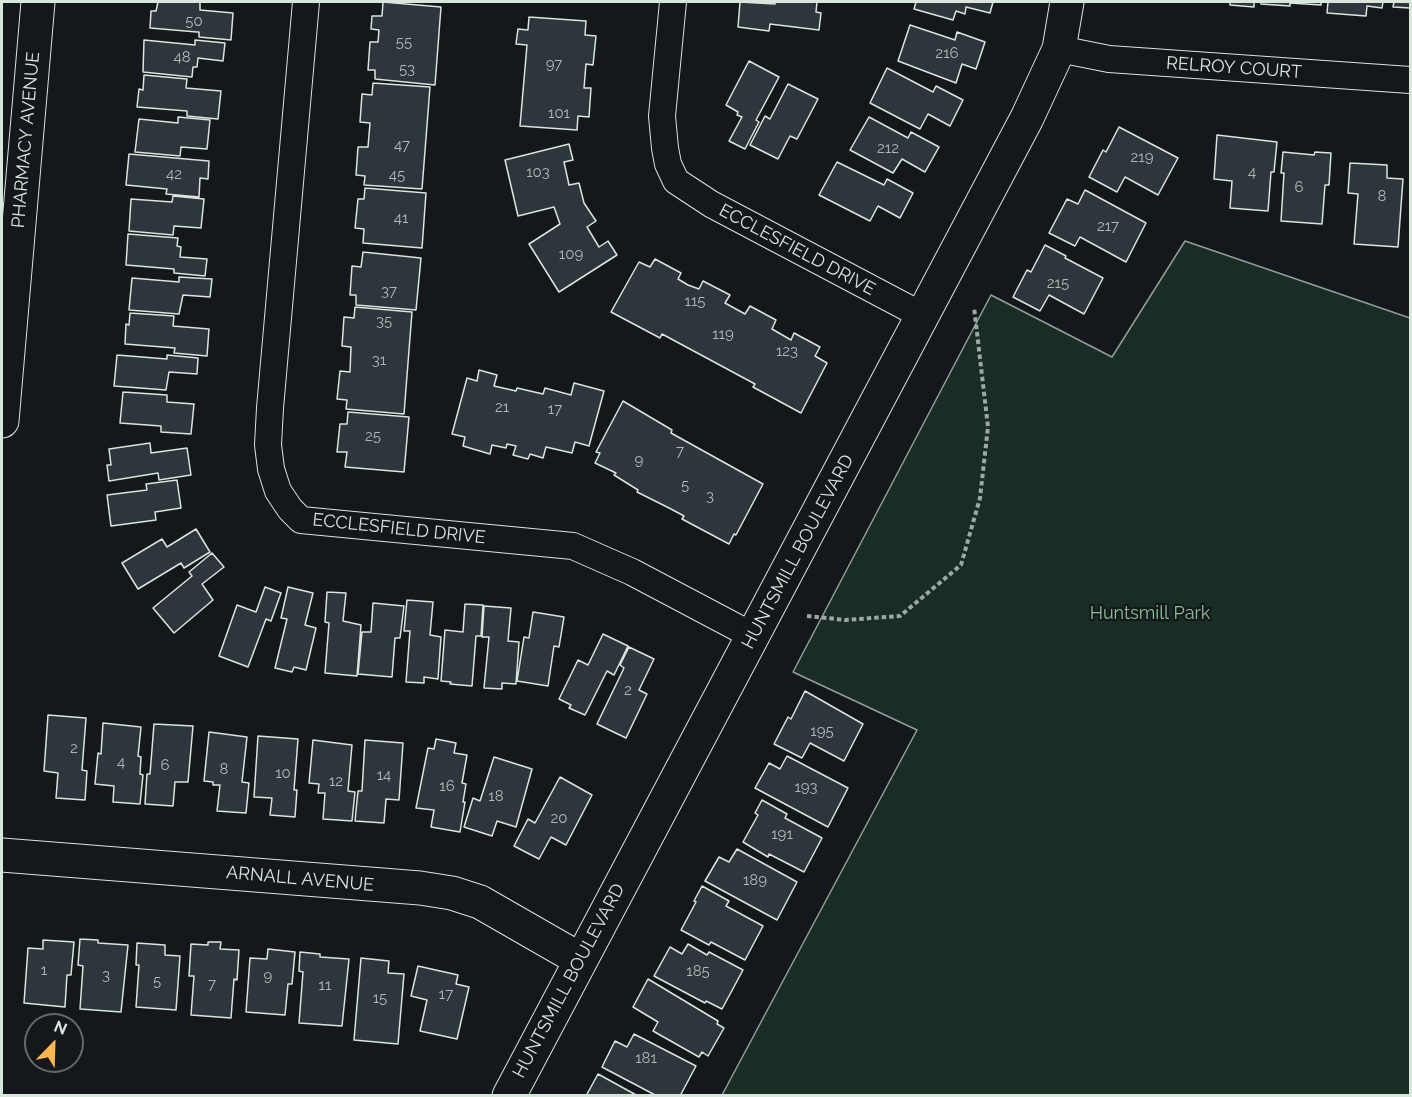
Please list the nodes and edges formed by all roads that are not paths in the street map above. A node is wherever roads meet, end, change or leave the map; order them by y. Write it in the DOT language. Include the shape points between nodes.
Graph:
graph roads {
  1 [pos="38,2"];
  2 [pos="306,2"];
  3 [pos="673,2"];
  4 [pos="1067,2"];
  5 [pos="1059,49"];
  6 [pos="1410,81"];
  7 [pos="923,316"];
  8 [pos="2,421"];
  9 [pos="753,636"];
  10 [pos="2,855"];
  11 [pos="581,960"];
  12 [pos="509,1095"];
  1 -- 8 [label="street, PHARMACY AVENUE"];
  2 -- 9 [label="street, ECCLESFIELD DRIVE" via="269,421 271,469 278,491 301,520 573,546 632,572"];
  3 -- 7 [label="street, ECCLESFIELD DRIVE" via="662,116 668,164 676,181 711,204"];
  4 -- 5 [label="street, HUNTSMILL BOULEVARD"];
  5 -- 6 [label="street, RELROY COURT" via="1109,59"];
  5 -- 7 [label="street, HUNTSMILL BOULEVARD" via="1028,118"];
  7 -- 9 [label="street, HUNTSMILL BOULEVARD"];
  9 -- 11 [label="street, HUNTSMILL BOULEVARD"];
  10 -- 11 [label="street, ARNALL AVENUE" via="452,893 480,902"];
  11 -- 12 [label="street, HUNTSMILL BOULEVARD"];
}
